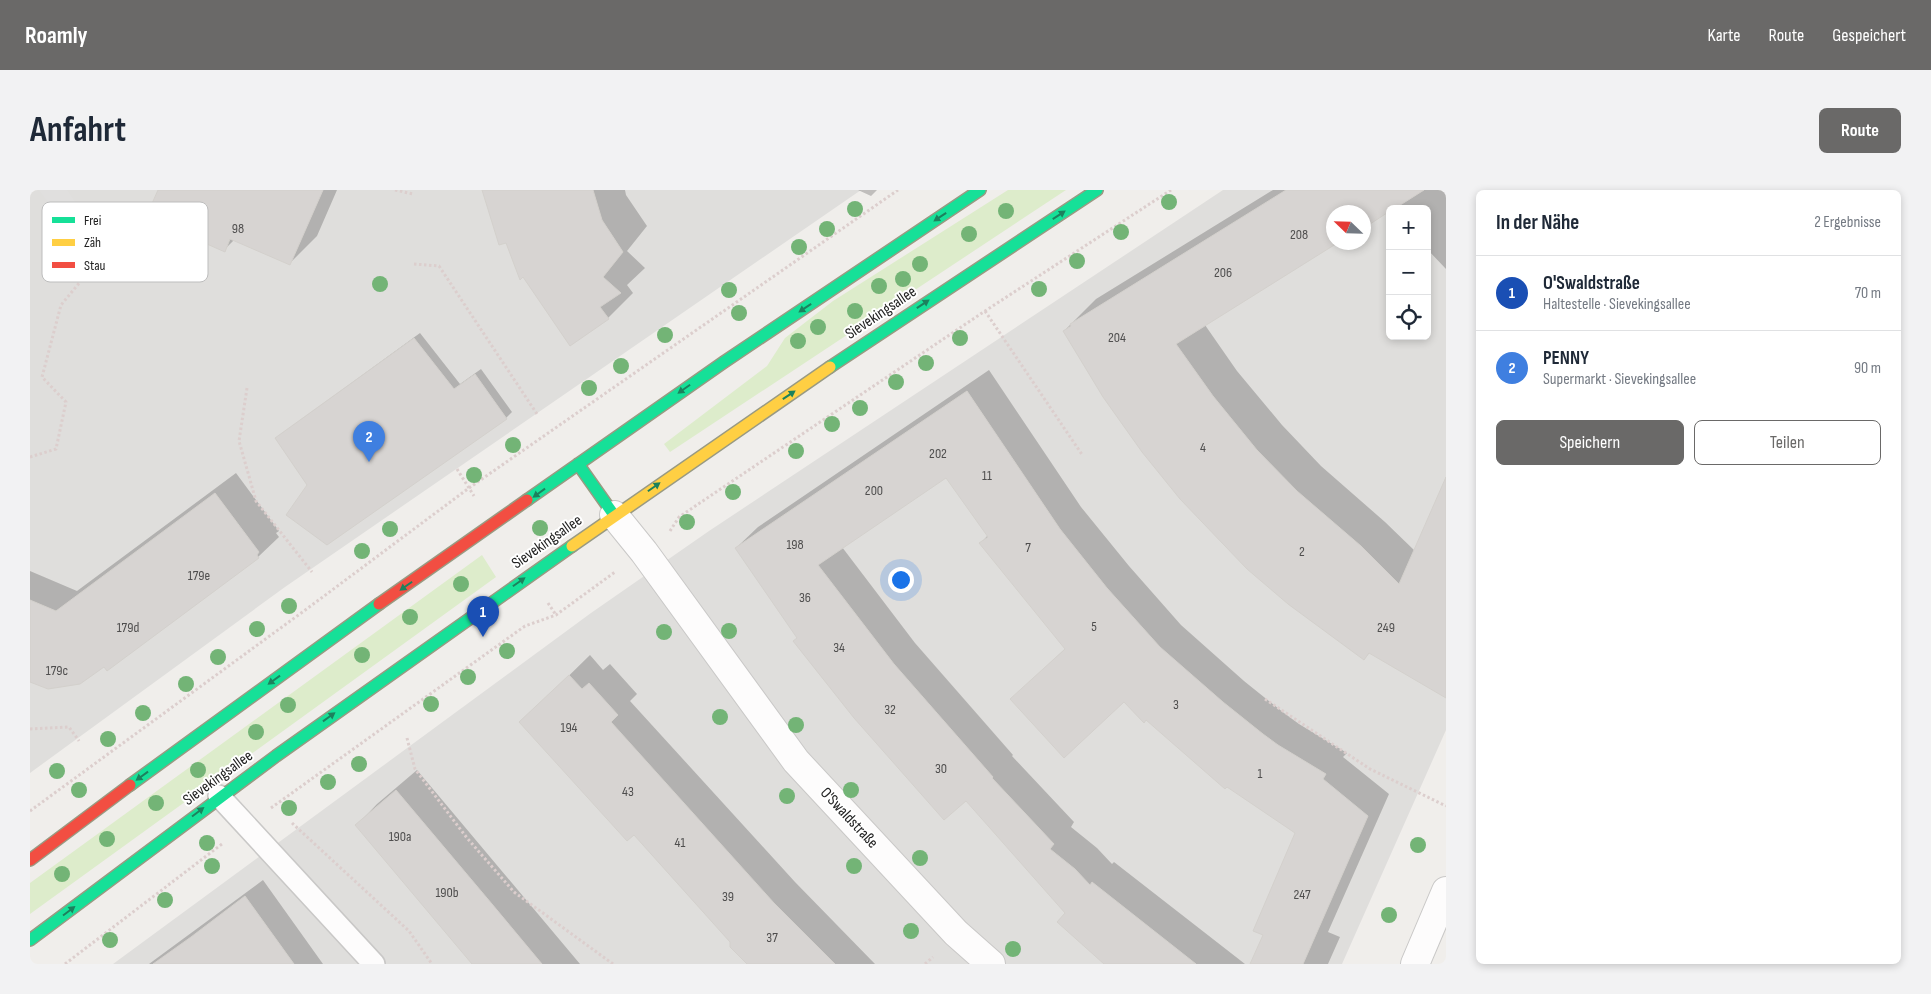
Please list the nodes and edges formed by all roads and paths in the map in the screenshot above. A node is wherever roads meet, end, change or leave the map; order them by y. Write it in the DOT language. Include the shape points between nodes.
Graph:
graph roads {
  1 [pos="395,190"];
  2 [pos="898,190"];
  3 [pos="980,190"];
  4 [pos="1097,190"];
  5 [pos="1171,190"];
  6 [pos="413,194"];
  7 [pos="414,264"];
  8 [pos="80,282"];
  9 [pos="985,311"];
  10 [pos="247,388"];
  11 [pos="537,414"];
  12 [pos="1083,456"];
  13 [pos="30,457"];
  14 [pos="578,464"];
  15 [pos="456,469"];
  16 [pos="469,488"];
  17 [pos="614,515"];
  18 [pos="668,536"];
  19 [pos="312,572"];
  20 [pos="615,572"];
  21 [pos="1265,699"];
  22 [pos="30,729"];
  23 [pos="407,738"];
  24 [pos="79,740"];
  25 [pos="219,796"];
  26 [pos="1446,806"];
  27 [pos="30,811"];
  28 [pos="292,823"];
  29 [pos="246,826"];
  30 [pos="30,860"];
  31 [pos="1446,891"];
  32 [pos="30,940"];
  33 [pos="66,964"];
  34 [pos="374,964"];
  35 [pos="432,964"];
  36 [pos="614,964"];
  37 [pos="991,964"];
  38 [pos="1415,964"];
  1 -- 6 [label="path"];
  2 -- 16 [label="path"];
  3 -- 14 [label="main road, one-way"];
  17 -- 4 [label="main road, Sievekingsallee, one-way" via="965,275"];
  5 -- 9 [label="path"];
  7 -- 11 [label="path" via="439,266"];
  8 -- 13 [label="path" via="61,305 42,377 66,402 56,449"];
  9 -- 12 [label="path"];
  9 -- 18 [label="path" via="678,517"];
  10 -- 19 [label="path" via="239,441 256,501"];
  14 -- 17 [label="main road"];
  14 -- 30 [label="main road, one-way" via="352,623"];
  15 -- 16 [label="path"];
  16 -- 27 [label="path"];
  25 -- 17 [label="main road, Sievekingsallee, one-way"];
  17 -- 37 [label="street, O'Swaldstraße" via="796,761 956,934"];
  20 -- 29 [label="path" via="556,615 525,626"];
  21 -- 26 [label="path" via="1370,769"];
  22 -- 24 [label="path" via="69,727"];
  23 -- 36 [label="path" via="415,769 467,838 514,892"];
  25 -- 29 [label="lane"];
  32 -- 25 [label="main road, Sievekingsallee, one-way"];
  28 -- 35 [label="path" via="409,931"];
  29 -- 33 [label="path"];
  29 -- 34 [label="lane"];
  31 -- 38 [label="street"];
}
